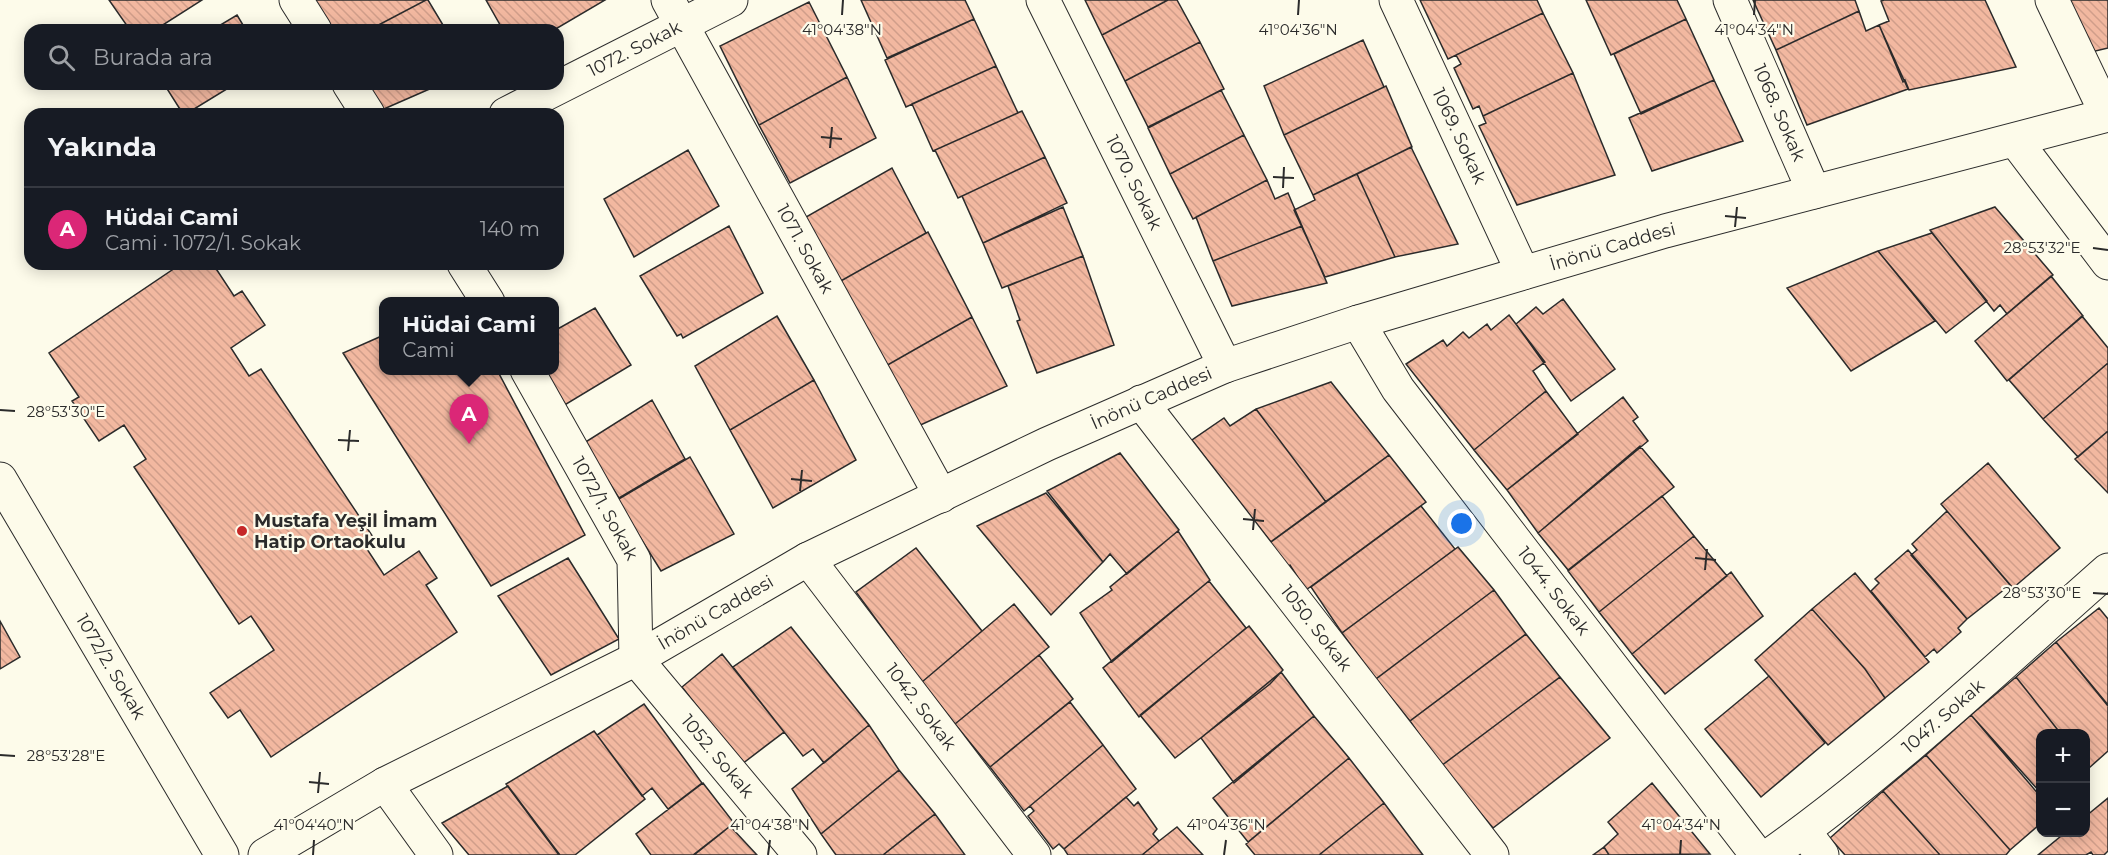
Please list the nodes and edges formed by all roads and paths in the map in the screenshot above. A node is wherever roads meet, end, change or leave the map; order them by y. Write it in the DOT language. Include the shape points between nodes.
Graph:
graph roads {
  1 [pos="296,0"];
  2 [pos="731,0"];
  3 [pos="1043,0"];
  4 [pos="1396,0"];
  5 [pos="1730,0"];
  6 [pos="2052,0"];
  7 [pos="675,12"];
  8 [pos="311,24"];
  9 [pos="564,79"];
  10 [pos="353,90"];
  11 [pos="546,90"];
  12 [pos="364,108"];
  13 [pos="516,108"];
  14 [pos="2107,115"];
  15 [pos="2015,140"];
  16 [pos="1814,192"];
  17 [pos="2108,263"];
  18 [pos="468,270"];
  19 [pos="1523,273"];
  20 [pos="485,297"];
  21 [pos="1358,322"];
  22 [pos="1225,366"];
  23 [pos="530,375"];
  24 [pos="1141,402"];
  25 [pos="0,479"];
  26 [pos="941,496"];
  27 [pos="808,559"];
  28 [pos="2108,570"];
  29 [pos="636,658"];
  30 [pos="385,784"];
  31 [pos="1813,843"];
  32 [pos="222,855"];
  33 [pos="265,855"];
  34 [pos="436,855"];
  35 [pos="800,855"];
  36 [pos="1034,855"];
  37 [pos="1492,855"];
  38 [pos="1757,855"];
  39 [pos="1770,855"];
  1 -- 8 [label="street"];
  2 -- 7 [label="street, 1072. Sokak"];
  3 -- 22 [label="street, 1070. Sokak"];
  4 -- 19 [label="street, 1069. Sokak"];
  5 -- 16 [label="street, 1068. Sokak"];
  6 -- 14 [label="street"];
  7 -- 9 [label="street, 1072. Sokak"];
  7 -- 26 [label="street, 1071. Sokak"];
  10 -- 12 [label="street"];
  11 -- 13 [label="street, 1072. Sokak"];
  14 -- 15 [label="street, İnönü Caddesi"];
  15 -- 16 [label="street, İnönü Caddesi"];
  15 -- 17 [label="street"];
  16 -- 19 [label="street, İnönü Caddesi"];
  18 -- 20 [label="street"];
  19 -- 21 [label="street, İnönü Caddesi"];
  21 -- 22 [label="street, İnönü Caddesi"];
  21 -- 38 [label="street, 1044. Sokak" via="1398,389"];
  22 -- 24 [label="street, İnönü Caddesi"];
  23 -- 29 [label="street, 1072/1. Sokak" via="634,560"];
  24 -- 26 [label="street, İnönü Caddesi"];
  24 -- 37 [label="street, 1050. Sokak"];
  25 -- 32 [label="street, 1072/2. Sokak"];
  26 -- 27 [label="street, İnönü Caddesi"];
  27 -- 29 [label="street, İnönü Caddesi"];
  27 -- 36 [label="street, 1042. Sokak"];
  28 -- 31 [label="street, 1047. Sokak" via="1908,746"];
  29 -- 30 [label="street, İnönü Caddesi"];
  29 -- 35 [label="street, 1052. Sokak"];
  30 -- 33 [label="street, İnönü Caddesi"];
  30 -- 34 [label="street"];
  31 -- 39 [label="street, 1047. Sokak"];
}
